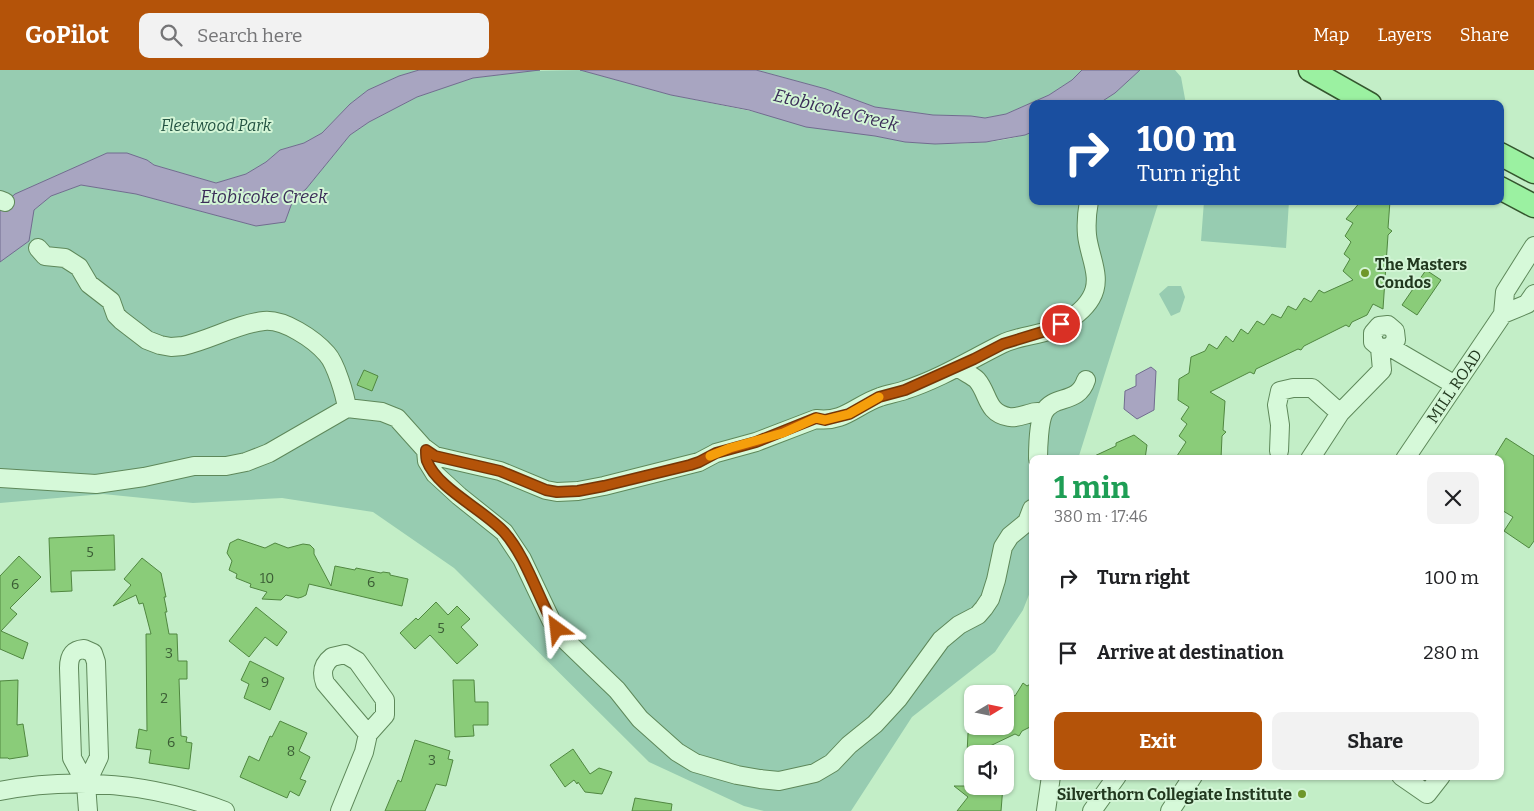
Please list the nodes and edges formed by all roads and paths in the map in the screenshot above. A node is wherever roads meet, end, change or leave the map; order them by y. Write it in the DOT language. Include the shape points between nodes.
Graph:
graph roads {
  1 [pos="1310,70"];
  2 [pos="1364,100"];
  3 [pos="1504,156"];
  4 [pos="1534,172"];
  5 [pos="1504,190"];
  6 [pos="1089,205"];
  7 [pos="1534,206"];
  8 [pos="1534,246"];
  9 [pos="38,248"];
  10 [pos="1534,294"];
  11 [pos="1503,314"];
  12 [pos="958,367"];
  13 [pos="1086,380"];
  14 [pos="1455,385"];
  15 [pos="347,408"];
  16 [pos="1043,413"];
  17 [pos="1340,413"];
  18 [pos="426,450"];
  19 [pos="1279,451"];
  20 [pos="1038,455"];
  21 [pos="1313,455"];
  22 [pos="1408,455"];
  23 [pos="0,478"];
  24 [pos="1029,517"];
  25 [pos="368,734"];
  26 [pos="1050,780"];
  27 [pos="1114,780"];
  28 [pos="1190,780"];
  29 [pos="1407,780"];
  30 [pos="1438,780"];
  31 [pos="86,784"];
  32 [pos="0,791"];
  33 [pos="88,811"];
  34 [pos="225,811"];
  35 [pos="340,811"];
  36 [pos="1046,811"];
  37 [pos="1092,811"];
  38 [pos="1170,811"];
  1 -- 2 [label="main road"];
  3 -- 4 [label="main road"];
  5 -- 7 [label="main road"];
  6 -- 12 [label="street" via="1087,236 1096,281 1094,293 1081,312 1052,329 1003,344"];
  8 -- 11 [label="street, MILL ROAD" via="1505,292"];
  9 -- 15 [label="street" via="45,256 65,258 79,267 89,284 111,301 121,320 147,340 160,345 183,346 265,321 286,324 328,355 344,392"];
  10 -- 11 [label="street" via="1527,304"];
  11 -- 14 [label="street, MILL ROAD"];
  12 -- 16 [label="street" via="976,379 994,411 1008,417 1038,411"];
  12 -- 18 [label="street" via="905,390 879,397 843,416 825,420 816,418 680,468 578,491 546,490 500,471 435,456"];
  13 -- 16 [label="street" via="1075,396 1052,404"];
  14 -- 17 [label="street" via="1385,348 1382,370"];
  14 -- 22 [label="street, MILL ROAD"];
  15 -- 18 [label="street" via="382,412 397,418"];
  15 -- 23 [label="street" via="269,453 246,462 194,466 96,484"];
  16 -- 20 [label="street"];
  17 -- 19 [label="street" via="1312,388 1280,391 1277,405"];
  17 -- 21 [label="street"];
  18 -- 24 [label="street" via="427,461 435,474 504,532 522,559 562,637 617,690 640,719 695,763 760,779 779,781 820,771 875,724 942,640 984,608 996,580 1003,547"];
  25 -- 35 [label="street"];
  26 -- 36 [label="street"];
  27 -- 37 [label="street"];
  28 -- 38 [label="street"];
  29 -- 30 [label="street" via="1427,794"];
  31 -- 31 [label="street" via="99,757 99,748 96,662 93,653 84,649 72,653 69,668 72,758"];
  31 -- 32 [label="street"];
  31 -- 33 [label="street"];
  31 -- 34 [label="street" via="159,791"];
}
